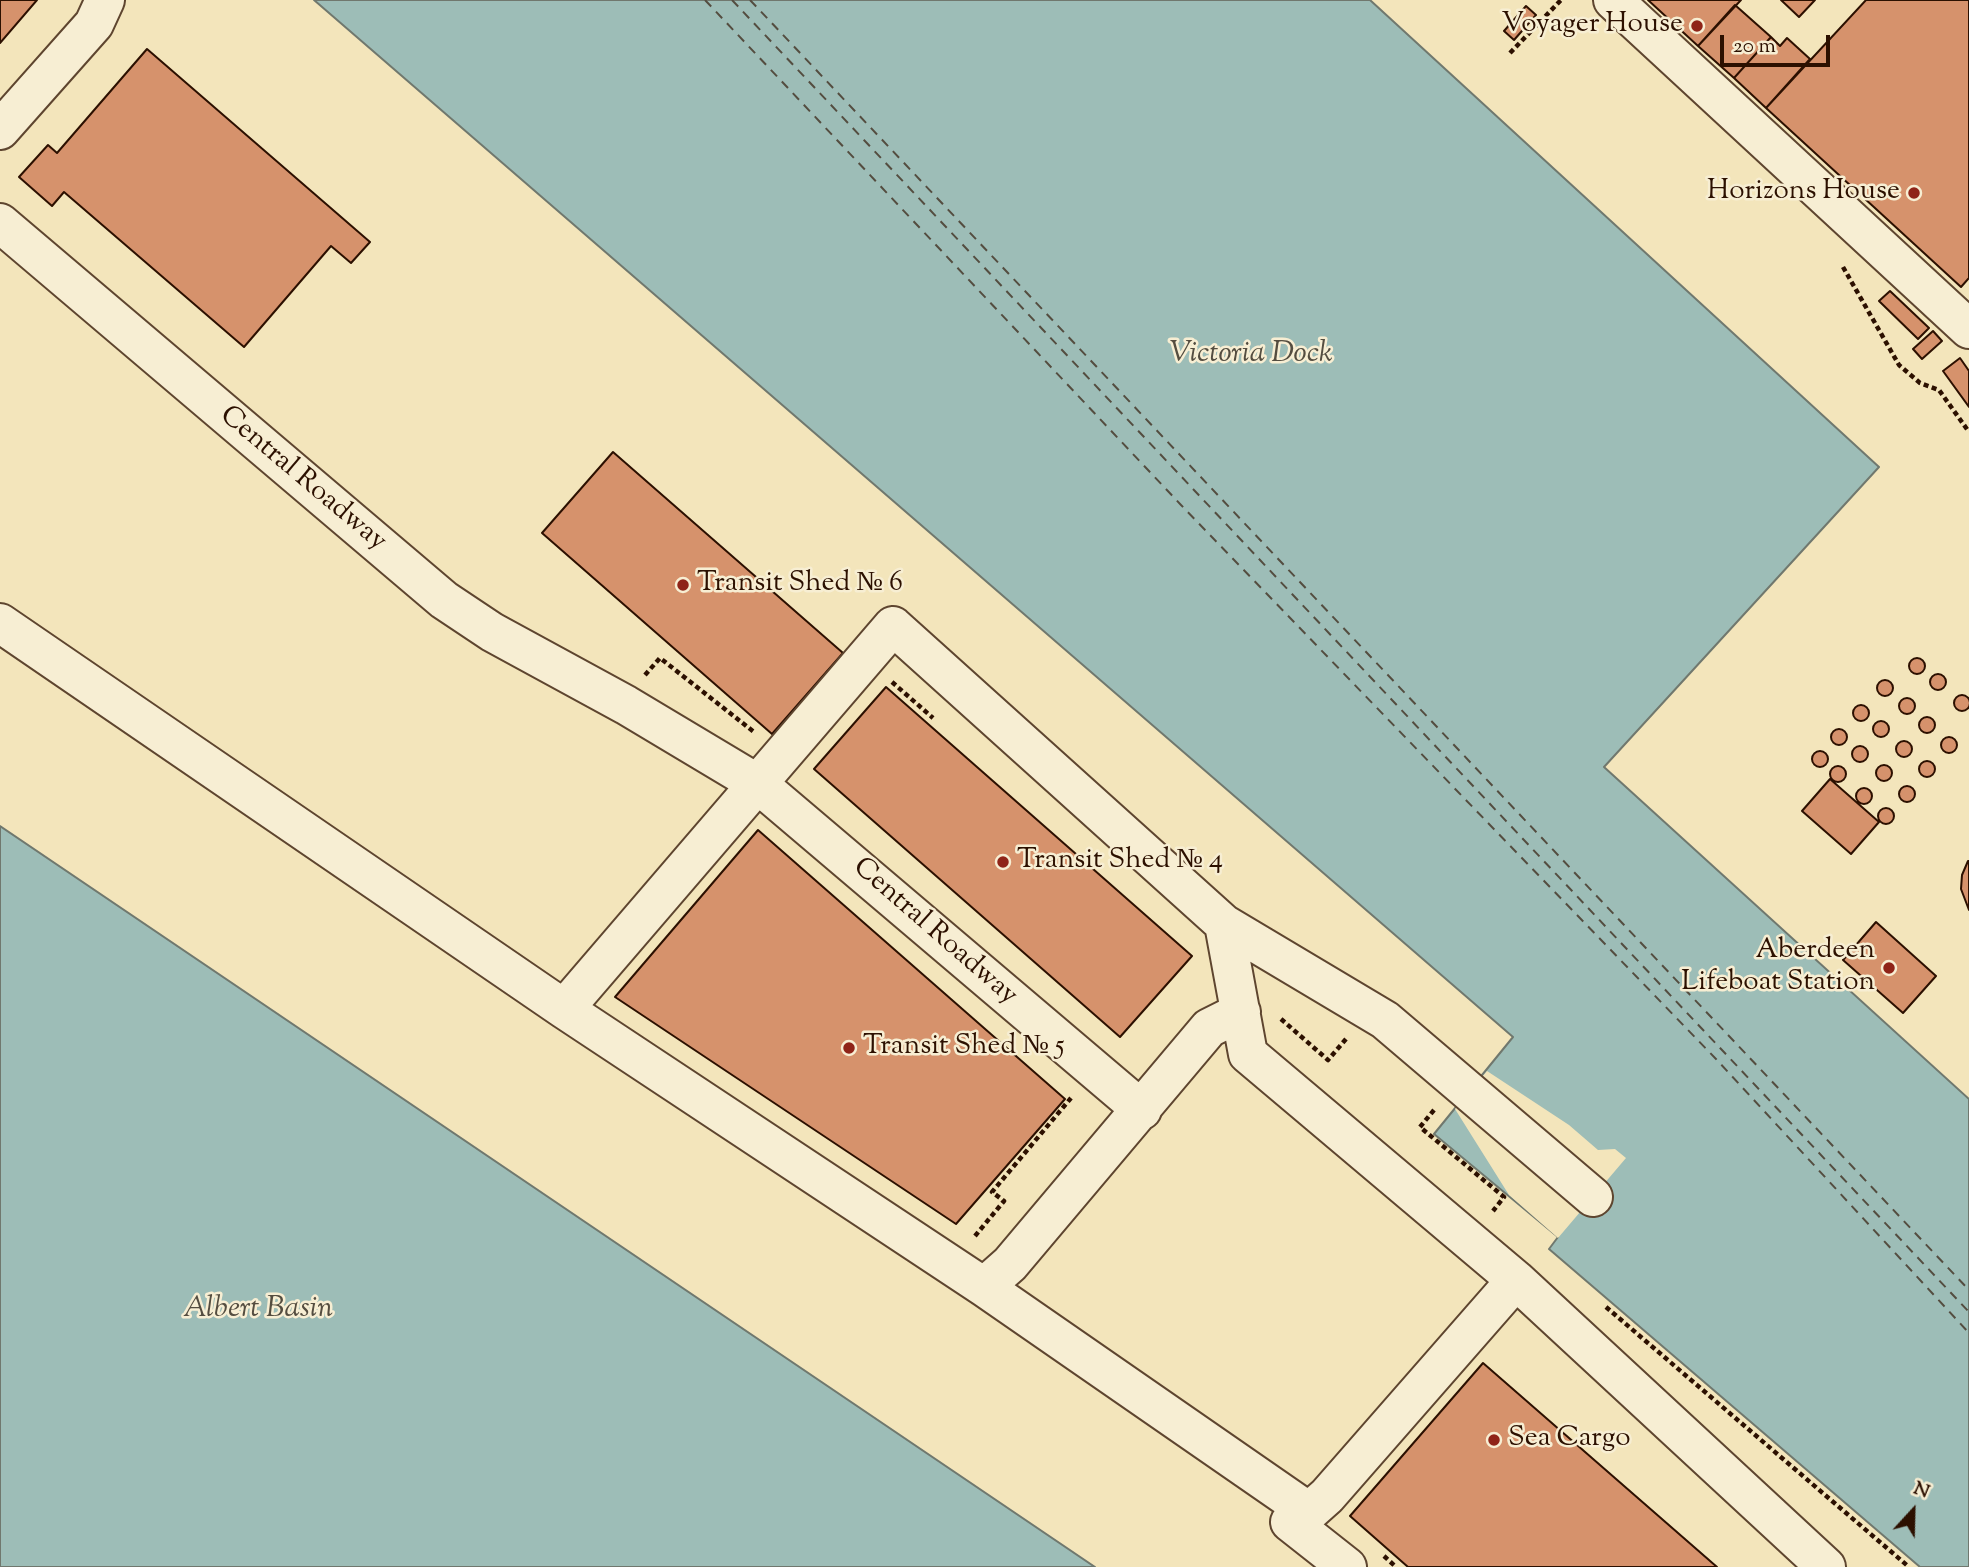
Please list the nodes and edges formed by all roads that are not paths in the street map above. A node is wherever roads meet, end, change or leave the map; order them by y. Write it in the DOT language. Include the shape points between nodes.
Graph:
graph roads {
  1 [pos="1613,0"];
  2 [pos="99,12"];
  3 [pos="0,130"];
  4 [pos="0,223"];
  5 [pos="1969,329"];
  6 [pos="0,623"];
  7 [pos="758,784"];
  8 [pos="1224,924"];
  9 [pos="1238,996"];
  10 [pos="564,1009"];
  11 [pos="1142,1110"];
  12 [pos="1593,1196"];
  13 [pos="997,1275"];
  14 [pos="1516,1280"];
  15 [pos="1309,1512"];
  16 [pos="1362,1558"];
  17 [pos="1826,1567"];
  1 -- 5 [label="street"];
  2 -- 3 [label="street"];
  4 -- 7 [label="street, Central Roadway" via="444,600"];
  6 -- 10 [label="street"];
  7 -- 8 [label="street" via="893,626"];
  7 -- 10 [label="street"];
  7 -- 11 [label="street, Central Roadway"];
  8 -- 9 [label="street"];
  8 -- 12 [label="street" via="1385,1020"];
  9 -- 11 [label="street"];
  9 -- 14 [label="street" via="1248,1054"];
  10 -- 13 [label="street"];
  11 -- 13 [label="street"];
  13 -- 15 [label="street"];
  14 -- 15 [label="street"];
  14 -- 17 [label="street"];
  15 -- 16 [label="street" via="1290,1522"];
}
